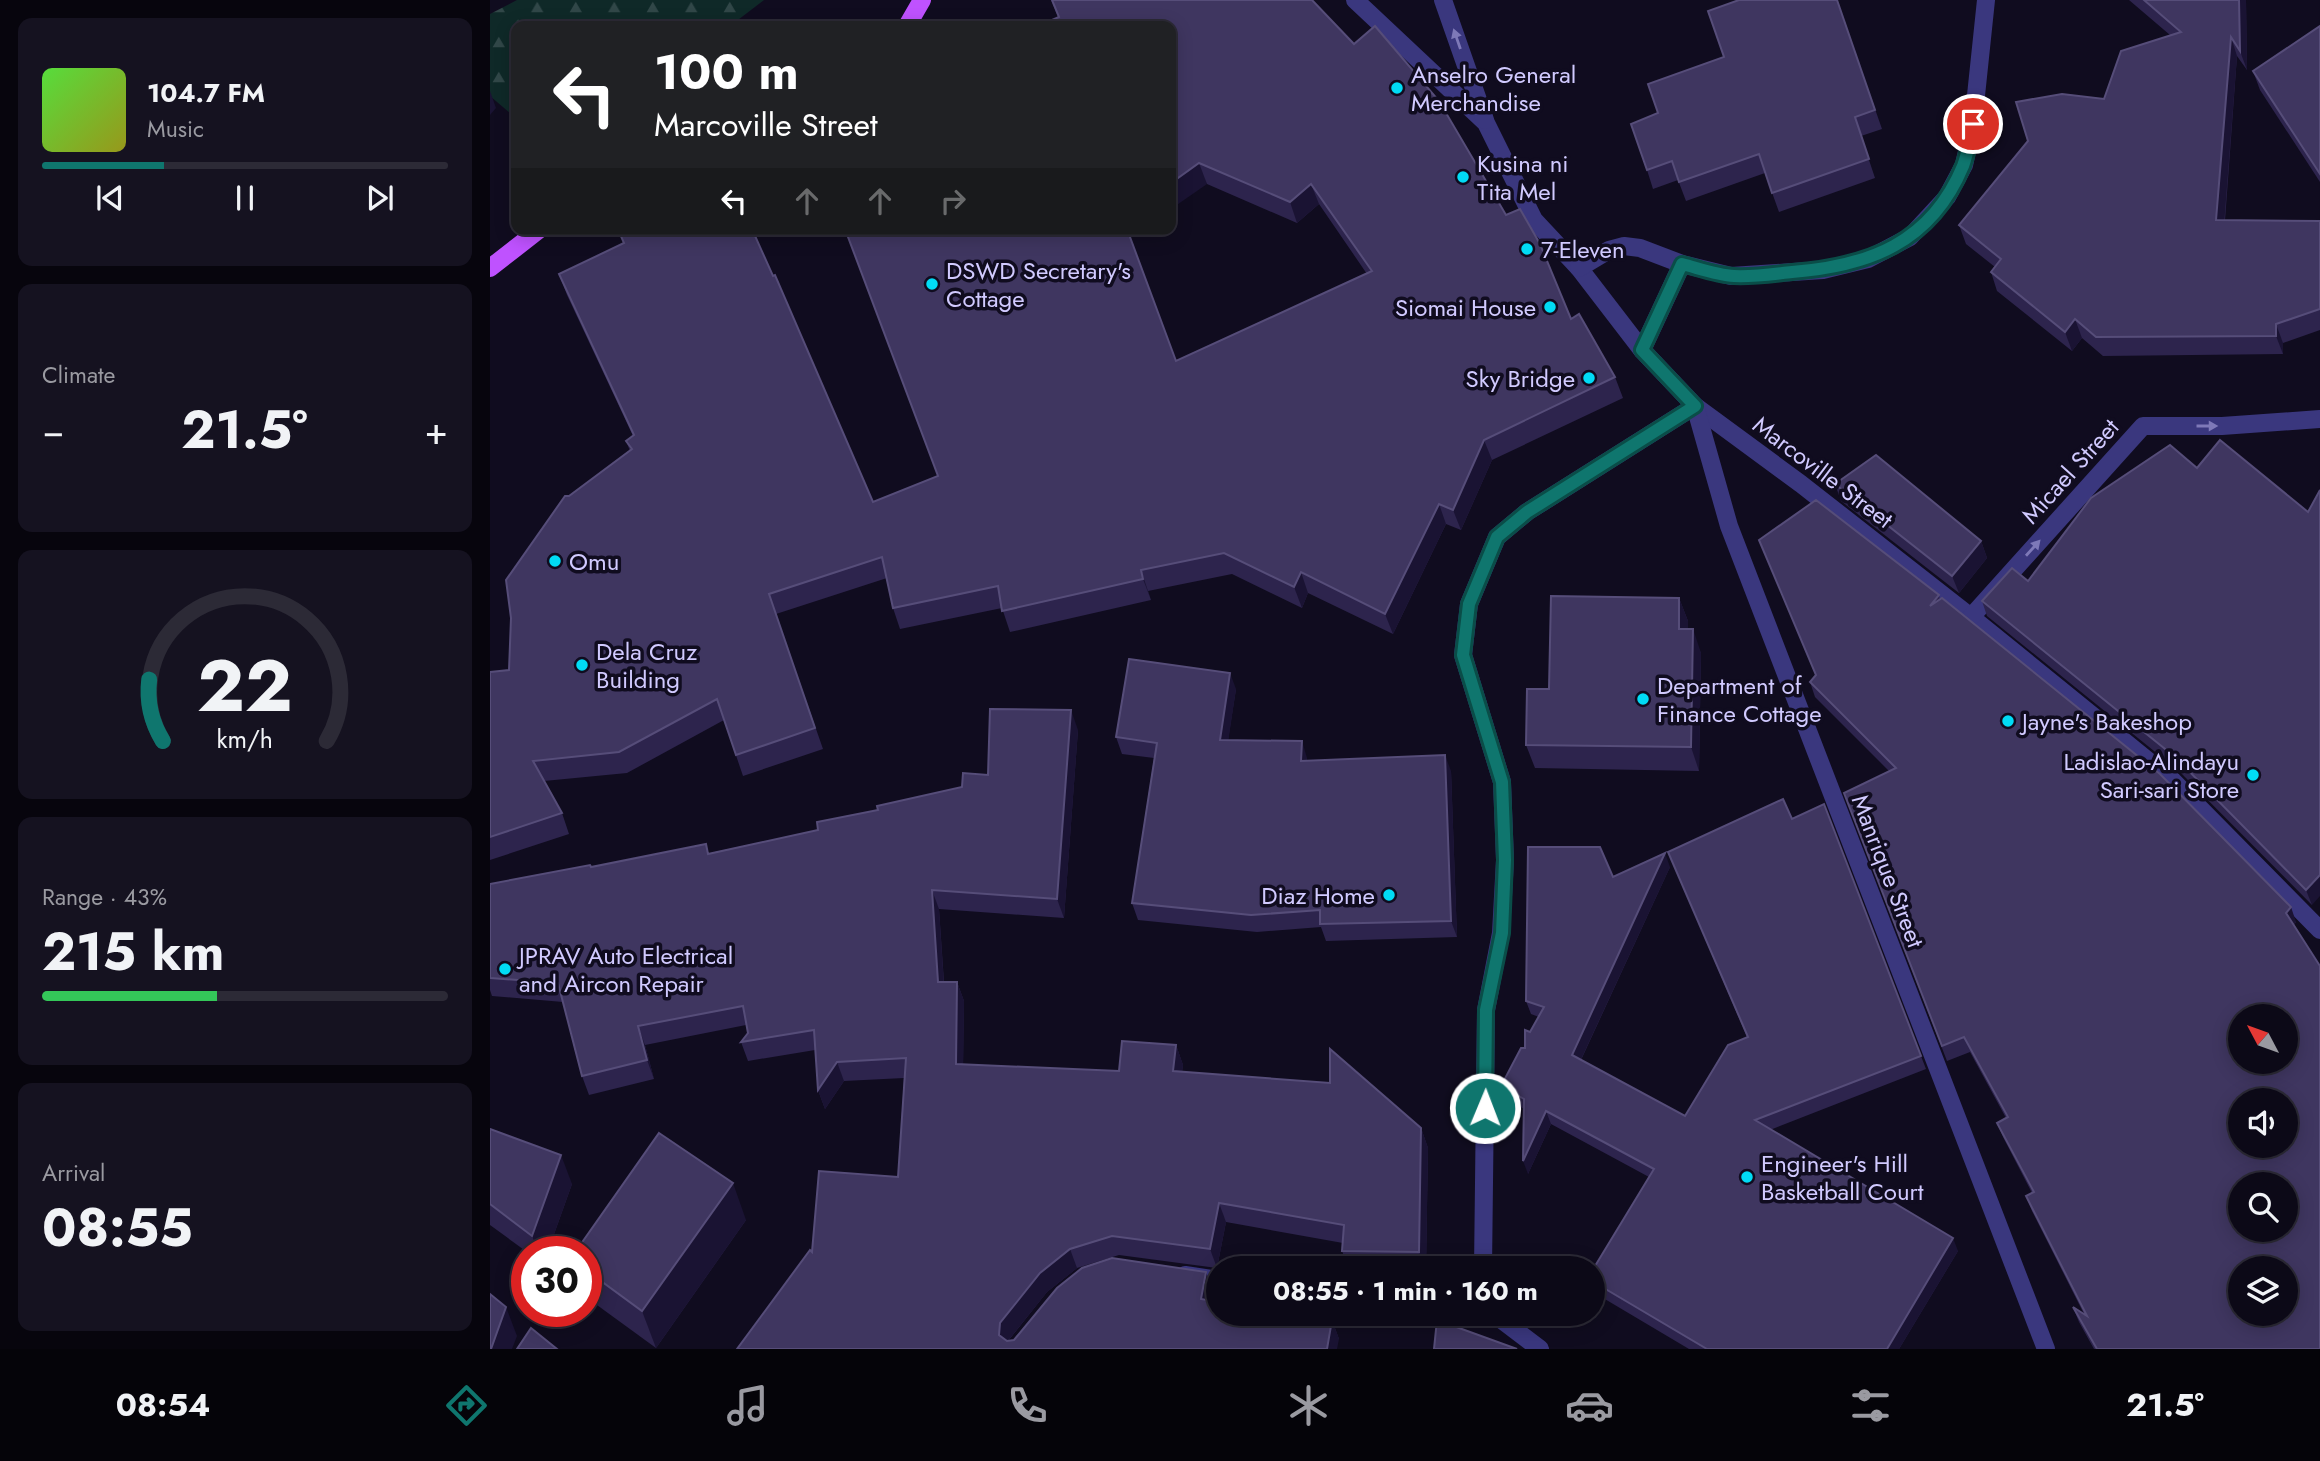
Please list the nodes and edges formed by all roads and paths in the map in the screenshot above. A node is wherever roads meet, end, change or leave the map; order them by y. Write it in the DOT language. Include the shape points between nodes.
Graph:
graph roads {
  1 [pos="922,0"];
  2 [pos="1355,0"];
  3 [pos="1443,0"];
  4 [pos="1986,0"];
  5 [pos="910,21"];
  6 [pos="1486,123"];
  7 [pos="532,235"];
  8 [pos="1682,264"];
  9 [pos="490,268"];
  10 [pos="1579,268"];
  11 [pos="1642,350"];
  12 [pos="1695,406"];
  13 [pos="2320,419"];
  14 [pos="1971,617"];
  15 [pos="2320,930"];
  16 [pos="1483,1256"];
  17 [pos="1168,1273"];
  18 [pos="1206,1278"];
  19 [pos="1510,1326"];
  20 [pos="1540,1349"];
  21 [pos="2046,1349"];
  1 -- 5 [label="main road"];
  2 -- 6 [label="street, Marcoville Street"];
  6 -- 3 [label="street, one-way"];
  4 -- 8 [label="street" via="1973,124 1964,165 1947,197 1910,237 1868,259 1823,270 1731,276"];
  6 -- 10 [label="street, Marcoville Street" via="1534,220"];
  7 -- 9 [label="main road"];
  8 -- 10 [label="street" via="1624,246"];
  8 -- 11 [label="street"];
  10 -- 11 [label="street, Marcoville Street"];
  11 -- 12 [label="street, Marcoville Street"];
  12 -- 14 [label="street, Marcoville Street"];
  12 -- 16 [label="street" via="1527,512 1497,537 1469,604 1463,655 1502,782 1505,860 1502,933 1486,1010"];
  12 -- 21 [label="street, Manrique Street" via="1729,526"];
  14 -- 13 [label="street, Micael Street, one-way" via="2143,426"];
  14 -- 15 [label="street, Marcoville Street" via="2173,781"];
  17 -- 18 [label="street"];
  19 -- 20 [label="street"];
}
